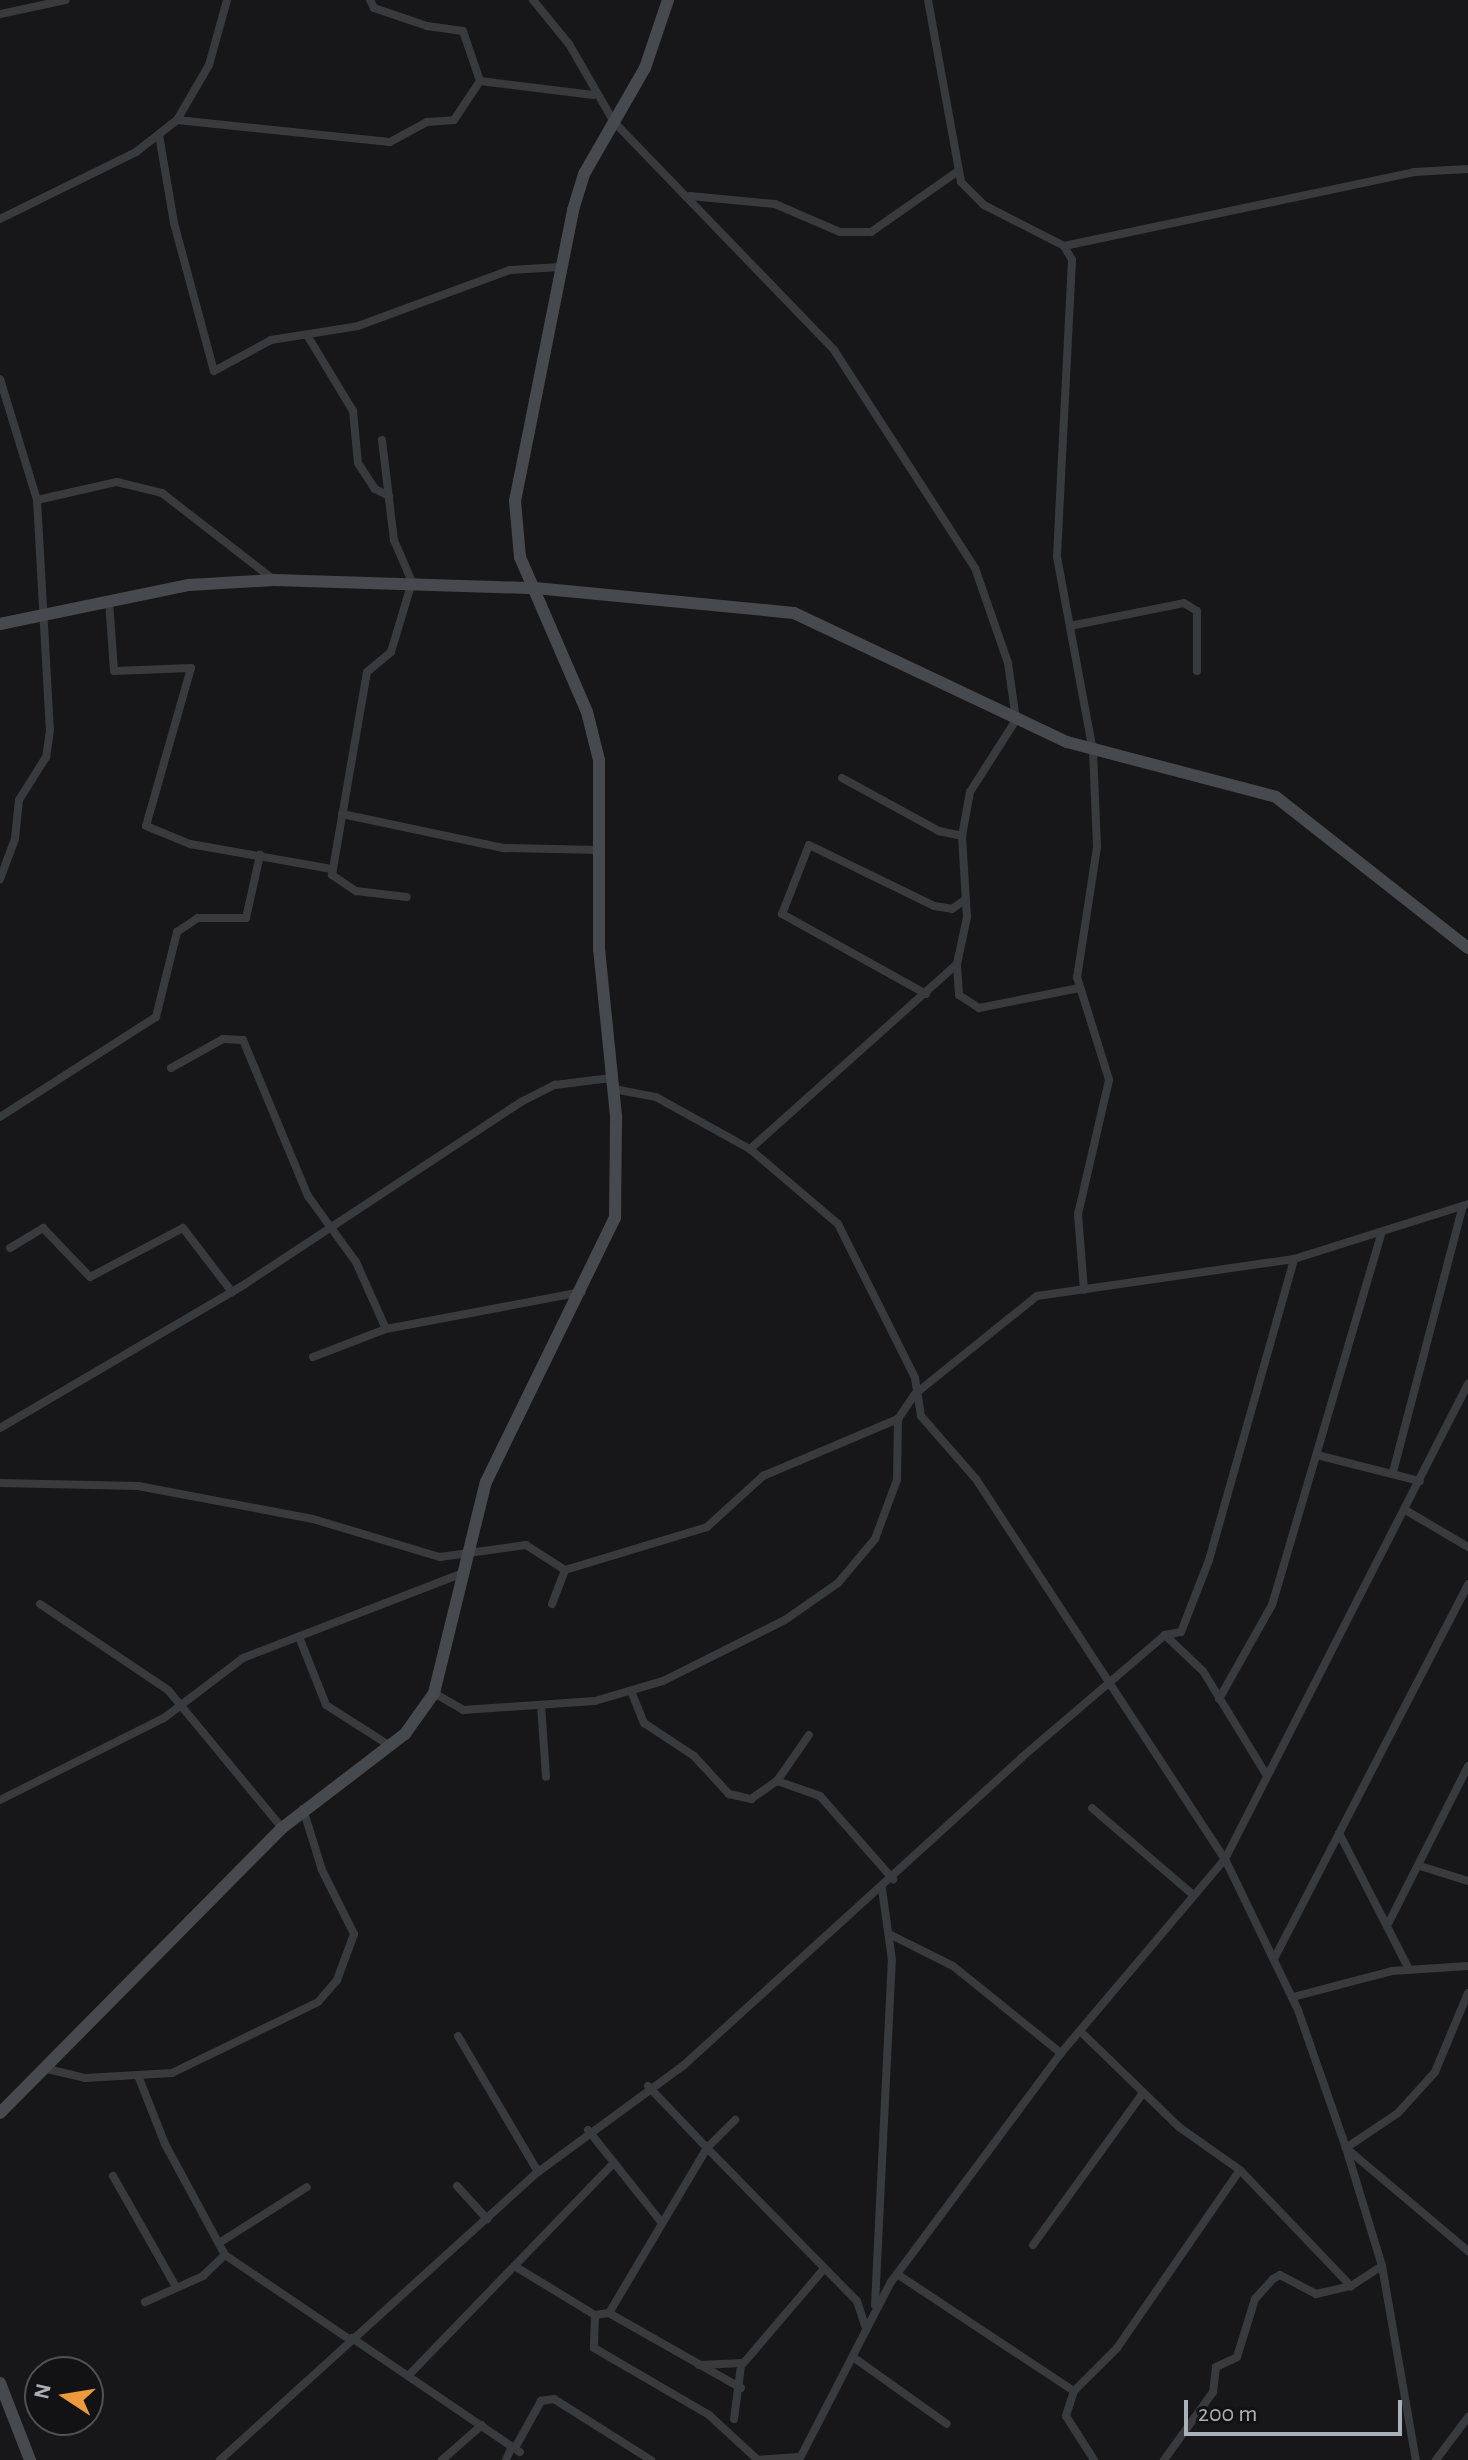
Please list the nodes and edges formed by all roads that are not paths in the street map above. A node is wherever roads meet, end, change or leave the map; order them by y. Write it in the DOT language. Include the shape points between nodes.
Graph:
graph roads {
  1 [pos="66,0"];
  2 [pos="227,0"];
  3 [pos="370,0"];
  4 [pos="533,0"];
  5 [pos="668,0"];
  6 [pos="928,0"];
  7 [pos="0,14"];
  8 [pos="480,81"];
  9 [pos="593,95"];
  10 [pos="177,120"];
  11 [pos="614,122"];
  12 [pos="159,135"];
  13 [pos="1468,169"];
  14 [pos="958,171"];
  15 [pos="690,196"];
  16 [pos="0,219"];
  17 [pos="1064,246"];
  18 [pos="560,267"];
  19 [pos="307,335"];
  20 [pos="0,379"];
  21 [pos="11,414"];
  22 [pos="0,418"];
  23 [pos="382,440"];
  24 [pos="389,496"];
  25 [pos="37,500"];
  26 [pos="274,580"];
  27 [pos="412,582"];
  28 [pos="535,588"];
  29 [pos="109,601"];
  30 [pos="41,615"];
  31 [pos="0,624"];
  32 [pos="1070,626"];
  33 [pos="1197,671"];
  34 [pos="1016,720"];
  35 [pos="1093,751"];
  36 [pos="842,778"];
  37 [pos="342,814"];
  38 [pos="962,836"];
  39 [pos="600,850"];
  40 [pos="260,855"];
  41 [pos="332,869"];
  42 [pos="0,879"];
  43 [pos="407,897"];
  44 [pos="965,900"];
  45 [pos="1468,948"];
  46 [pos="957,964"];
  47 [pos="1079,988"];
  48 [pos="926,994"];
  49 [pos="171,1068"];
  50 [pos="613,1084"];
  51 [pos="0,1117"];
  52 [pos="750,1149"];
  53 [pos="1466,1205"];
  54 [pos="329,1227"];
  55 [pos="1382,1232"];
  56 [pos="10,1248"];
  57 [pos="1294,1259"];
  58 [pos="1084,1290"];
  59 [pos="232,1292"];
  60 [pos="582,1292"];
  61 [pos="386,1329"];
  62 [pos="313,1357"];
  63 [pos="1468,1384"];
  64 [pos="915,1394"];
  65 [pos="898,1419"];
  66 [pos="0,1428"];
  67 [pos="1321,1456"];
  68 [pos="1393,1472"];
  69 [pos="1420,1481"];
  70 [pos="0,1483"];
  71 [pos="1407,1511"];
  72 [pos="1468,1547"];
  73 [pos="468,1556"];
  74 [pos="565,1570"];
  75 [pos="463,1573"];
  76 [pos="1468,1584"];
  77 [pos="40,1604"];
  78 [pos="552,1604"];
  79 [pos="1165,1635"];
  80 [pos="299,1637"];
  81 [pos="1113,1682"];
  82 [pos="631,1691"];
  83 [pos="434,1693"];
  84 [pos="1219,1699"];
  85 [pos="183,1704"];
  86 [pos="541,1705"];
  87 [pos="809,1735"];
  88 [pos="390,1746"];
  89 [pos="1468,1766"];
  90 [pos="1267,1776"];
  91 [pos="546,1777"];
  92 [pos="777,1781"];
  93 [pos="0,1800"];
  94 [pos="1092,1808"];
  95 [pos="303,1809"];
  96 [pos="282,1828"];
  97 [pos="1339,1833"];
  98 [pos="1225,1859"];
  99 [pos="1420,1866"];
  100 [pos="893,1879"];
  101 [pos="1468,1881"];
  102 [pos="882,1889"];
  103 [pos="1192,1894"];
  104 [pos="1388,1924"];
  105 [pos="891,1935"];
  106 [pos="1275,1957"];
  107 [pos="1468,1966"];
  108 [pos="1409,1969"];
  109 [pos="1468,1993"];
  110 [pos="1293,1997"];
  111 [pos="1081,2032"];
  112 [pos="458,2036"];
  113 [pos="1061,2053"];
  114 [pos="47,2069"];
  115 [pos="139,2078"];
  116 [pos="648,2086"];
  117 [pos="1143,2093"];
  118 [pos="0,2113"];
  119 [pos="735,2120"];
  120 [pos="588,2130"];
  121 [pos="707,2148"];
  122 [pos="1346,2148"];
  123 [pos="612,2165"];
  124 [pos="1240,2170"];
  125 [pos="538,2172"];
  126 [pos="113,2176"];
  127 [pos="457,2186"];
  128 [pos="307,2187"];
  129 [pos="487,2219"];
  130 [pos="662,2223"];
  131 [pos="219,2243"];
  132 [pos="1033,2245"];
  133 [pos="1468,2251"];
  134 [pos="225,2255"];
  135 [pos="1382,2266"];
  136 [pos="516,2267"];
  137 [pos="823,2270"];
  138 [pos="897,2274"];
  139 [pos="175,2285"];
  140 [pos="1351,2286"];
  141 [pos="145,2302"];
  142 [pos="875,2306"];
  143 [pos="609,2313"];
  144 [pos="595,2315"];
  145 [pos="865,2326"];
  146 [pos="350,2338"];
  147 [pos="853,2357"];
  148 [pos="743,2363"];
  149 [pos="698,2366"];
  150 [pos="408,2376"];
  151 [pos="0,2383"];
  152 [pos="741,2388"];
  153 [pos="1074,2391"];
  154 [pos="1468,2417"];
  155 [pos="734,2419"];
  156 [pos="947,2424"];
  157 [pos="482,2425"];
  158 [pos="516,2449"];
  159 [pos="799,2459"];
  160 [pos="30,2460"];
  161 [pos="220,2460"];
  162 [pos="442,2460"];
  163 [pos="506,2460"];
  164 [pos="651,2460"];
  165 [pos="757,2460"];
  166 [pos="1094,2460"];
  167 [pos="1164,2460"];
  168 [pos="1416,2460"];
  169 [pos="1436,2460"];
  1 -- 7 [label="street"];
  2 -- 10 [label="street" via="209,65"];
  3 -- 8 [label="street" via="374,8 427,26 463,31"];
  4 -- 9 [label="street" via="569,44"];
  5 -- 11 [label="street" via="645,68"];
  6 -- 14 [label="street"];
  8 -- 9 [label="street"];
  8 -- 10 [label="street" via="454,120 427,122 390,142"];
  9 -- 11 [label="street"];
  10 -- 12 [label="street"];
  11 -- 15 [label="street"];
  11 -- 18 [label="street" via="584,174"];
  12 -- 16 [label="street"];
  12 -- 19 [label="street" via="174,223 214,371 271,340"];
  13 -- 17 [label="street" via="1414,172"];
  14 -- 15 [label="street" via="871,232 840,232 775,204"];
  14 -- 17 [label="street" via="984,205"];
  15 -- 34 [label="street" via="727,246 834,350 975,568 1008,663"];
  17 -- 32 [label="street" via="1072,260 1057,557"];
  18 -- 19 [label="street" via="510,270 358,326"];
  18 -- 28 [label="street" via="515,501 520,557"];
  19 -- 24 [label="street" via="353,411 358,463 375,489"];
  20 -- 21 [label="street"];
  21 -- 22 [label="street"];
  21 -- 25 [label="street"];
  23 -- 24 [label="street"];
  24 -- 27 [label="street" via="394,540"];
  25 -- 26 [label="street" via="90,494 117,482 162,493"];
  25 -- 30 [label="street"];
  26 -- 27 [label="street"];
  26 -- 29 [label="street" via="189,585"];
  27 -- 28 [label="street"];
  27 -- 37 [label="street" via="391,652 367,672"];
  28 -- 34 [label="street" via="794,613"];
  28 -- 39 [label="street" via="587,712 599,760"];
  29 -- 30 [label="street"];
  29 -- 40 [label="street" via="114,671 191,668 146,826 190,844"];
  30 -- 31 [label="street"];
  30 -- 42 [label="street" via="46,757 19,800"];
  32 -- 33 [label="street" via="1184,603 1197,611"];
  32 -- 35 [label="street"];
  34 -- 35 [label="street"];
  34 -- 38 [label="street" via="977,773"];
  35 -- 45 [label="street" via="1276,797"];
  35 -- 47 [label="street" via="1097,847"];
  36 -- 38 [label="street" via="939,831"];
  37 -- 39 [label="street" via="504,848"];
  37 -- 41 [label="street"];
  38 -- 44 [label="street"];
  39 -- 50 [label="street" via="599,950"];
  40 -- 41 [label="street"];
  40 -- 51 [label="street" via="246,918 198,918 177,932 156,1017"];
  41 -- 43 [label="street" via="335,881 356,891"];
  44 -- 46 [label="street"];
  44 -- 48 [label="street" via="952,909 934,906 809,845 782,914"];
  46 -- 47 [label="street" via="959,995 979,1008"];
  46 -- 48 [label="street"];
  47 -- 58 [label="street" via="1109,1080 1078,1214"];
  48 -- 52 [label="street" via="874,1033"];
  49 -- 54 [label="street" via="223,1039 243,1040 308,1196"];
  50 -- 52 [label="street" via="656,1097"];
  50 -- 54 [label="street" via="555,1085 521,1102"];
  50 -- 60 [label="street" via="615,1218"];
  52 -- 64 [label="street" via="809,1192 838,1224 915,1378"];
  53 -- 55 [label="street"];
  53 -- 68 [label="street"];
  54 -- 59 [label="street"];
  54 -- 61 [label="street" via="356,1262"];
  55 -- 57 [label="street"];
  55 -- 67 [label="street"];
  56 -- 59 [label="street" via="43,1228 90,1277 183,1228"];
  57 -- 58 [label="street"];
  57 -- 79 [label="street" via="1195,1604 1181,1632"];
  58 -- 64 [label="street" via="1037,1296"];
  59 -- 66 [label="street"];
  60 -- 61 [label="street"];
  60 -- 73 [label="street" via="496,1459"];
  61 -- 62 [label="street"];
  63 -- 69 [label="street"];
  64 -- 65 [label="street"];
  64 -- 81 [label="street" via="921,1416 976,1479"];
  65 -- 74 [label="street" via="769,1473 707,1527"];
  65 -- 82 [label="street" via="890,1505 846,1575 761,1633"];
  67 -- 68 [label="street"];
  67 -- 84 [label="street" via="1272,1605"];
  68 -- 69 [label="street"];
  69 -- 71 [label="street"];
  70 -- 73 [label="street" via="138,1486 313,1519 416,1553"];
  71 -- 72 [label="street"];
  71 -- 90 [label="street"];
  73 -- 74 [label="street" via="526,1545"];
  73 -- 75 [label="street"];
  74 -- 78 [label="street"];
  75 -- 80 [label="street"];
  75 -- 83 [label="street"];
  76 -- 97 [label="street"];
  77 -- 85 [label="street"];
  79 -- 81 [label="street"];
  79 -- 84 [label="street" via="1203,1671"];
  80 -- 85 [label="street" via="243,1658"];
  80 -- 88 [label="street" via="326,1705"];
  81 -- 98 [label="street" via="1155,1761"];
  81 -- 100 [label="street"];
  82 -- 86 [label="street"];
  82 -- 92 [label="street" via="644,1723 684,1747 737,1799 751,1799"];
  83 -- 86 [label="street" via="463,1710"];
  83 -- 88 [label="street"];
  84 -- 90 [label="street"];
  85 -- 93 [label="street"];
  85 -- 96 [label="street"];
  86 -- 91 [label="street"];
  87 -- 92 [label="street"];
  88 -- 95 [label="street"];
  89 -- 99 [label="street"];
  90 -- 98 [label="street"];
  92 -- 100 [label="street" via="820,1796"];
  94 -- 103 [label="street"];
  95 -- 96 [label="street"];
  95 -- 115 [label="street" via="322,1870 354,1934 337,1980 289,2021 243,2034 194,2066"];
  96 -- 114 [label="street"];
  97 -- 104 [label="street"];
  97 -- 106 [label="street"];
  98 -- 103 [label="street"];
  98 -- 106 [label="street"];
  99 -- 101 [label="street"];
  99 -- 104 [label="street"];
  100 -- 102 [label="street"];
  102 -- 105 [label="street"];
  102 -- 116 [label="street" via="684,2065"];
  103 -- 111 [label="street"];
  104 -- 108 [label="street"];
  105 -- 113 [label="street" via="953,1966"];
  105 -- 142 [label="street"];
  106 -- 110 [label="street"];
  107 -- 108 [label="street"];
  108 -- 110 [label="street"];
  109 -- 122 [label="street" via="1435,2072 1398,2113"];
  110 -- 122 [label="street"];
  111 -- 113 [label="street"];
  111 -- 117 [label="street"];
  112 -- 125 [label="street"];
  113 -- 138 [label="street"];
  114 -- 115 [label="street" via="65,2077"];
  114 -- 118 [label="street"];
  115 -- 131 [label="street" via="165,2144"];
  116 -- 120 [label="street"];
  116 -- 121 [label="street"];
  117 -- 124 [label="street"];
  117 -- 132 [label="street"];
  119 -- 121 [label="street"];
  120 -- 123 [label="street"];
  120 -- 125 [label="street"];
  121 -- 130 [label="street"];
  121 -- 137 [label="street"];
  122 -- 133 [label="street"];
  122 -- 135 [label="street"];
  123 -- 130 [label="street"];
  123 -- 136 [label="street" via="546,2225"];
  124 -- 140 [label="street"];
  124 -- 153 [label="street" via="1117,2348"];
  125 -- 129 [label="street"];
  126 -- 139 [label="street"];
  127 -- 129 [label="street"];
  128 -- 131 [label="street"];
  129 -- 146 [label="street"];
  130 -- 143 [label="street"];
  131 -- 134 [label="street"];
  134 -- 139 [label="street" via="203,2276"];
  134 -- 146 [label="street"];
  135 -- 140 [label="street"];
  135 -- 168 [label="street"];
  136 -- 144 [label="street"];
  136 -- 150 [label="street"];
  137 -- 145 [label="street" via="857,2301"];
  137 -- 148 [label="street"];
  138 -- 142 [label="street"];
  138 -- 153 [label="street"];
  139 -- 141 [label="street"];
  140 -- 167 [label="street" via="1316,2294 1280,2275 1273,2279 1255,2299 1237,2357 1216,2367 1213,2392"];
  142 -- 145 [label="street"];
  143 -- 144 [label="street"];
  143 -- 149 [label="street"];
  144 -- 165 [label="street" via="594,2348 709,2415"];
  145 -- 147 [label="street"];
  146 -- 150 [label="street"];
  146 -- 161 [label="street"];
  147 -- 156 [label="street"];
  147 -- 159 [label="street"];
  148 -- 149 [label="street"];
  148 -- 152 [label="street"];
  149 -- 152 [label="street"];
  150 -- 157 [label="street"];
  151 -- 160 [label="street"];
  152 -- 155 [label="street"];
  153 -- 166 [label="street" via="1066,2416"];
  154 -- 169 [label="street"];
  157 -- 158 [label="street"];
  157 -- 162 [label="street"];
  158 -- 163 [label="street"];
  158 -- 164 [label="street" via="541,2401 554,2399"];
  159 -- 165 [label="street"];
}
